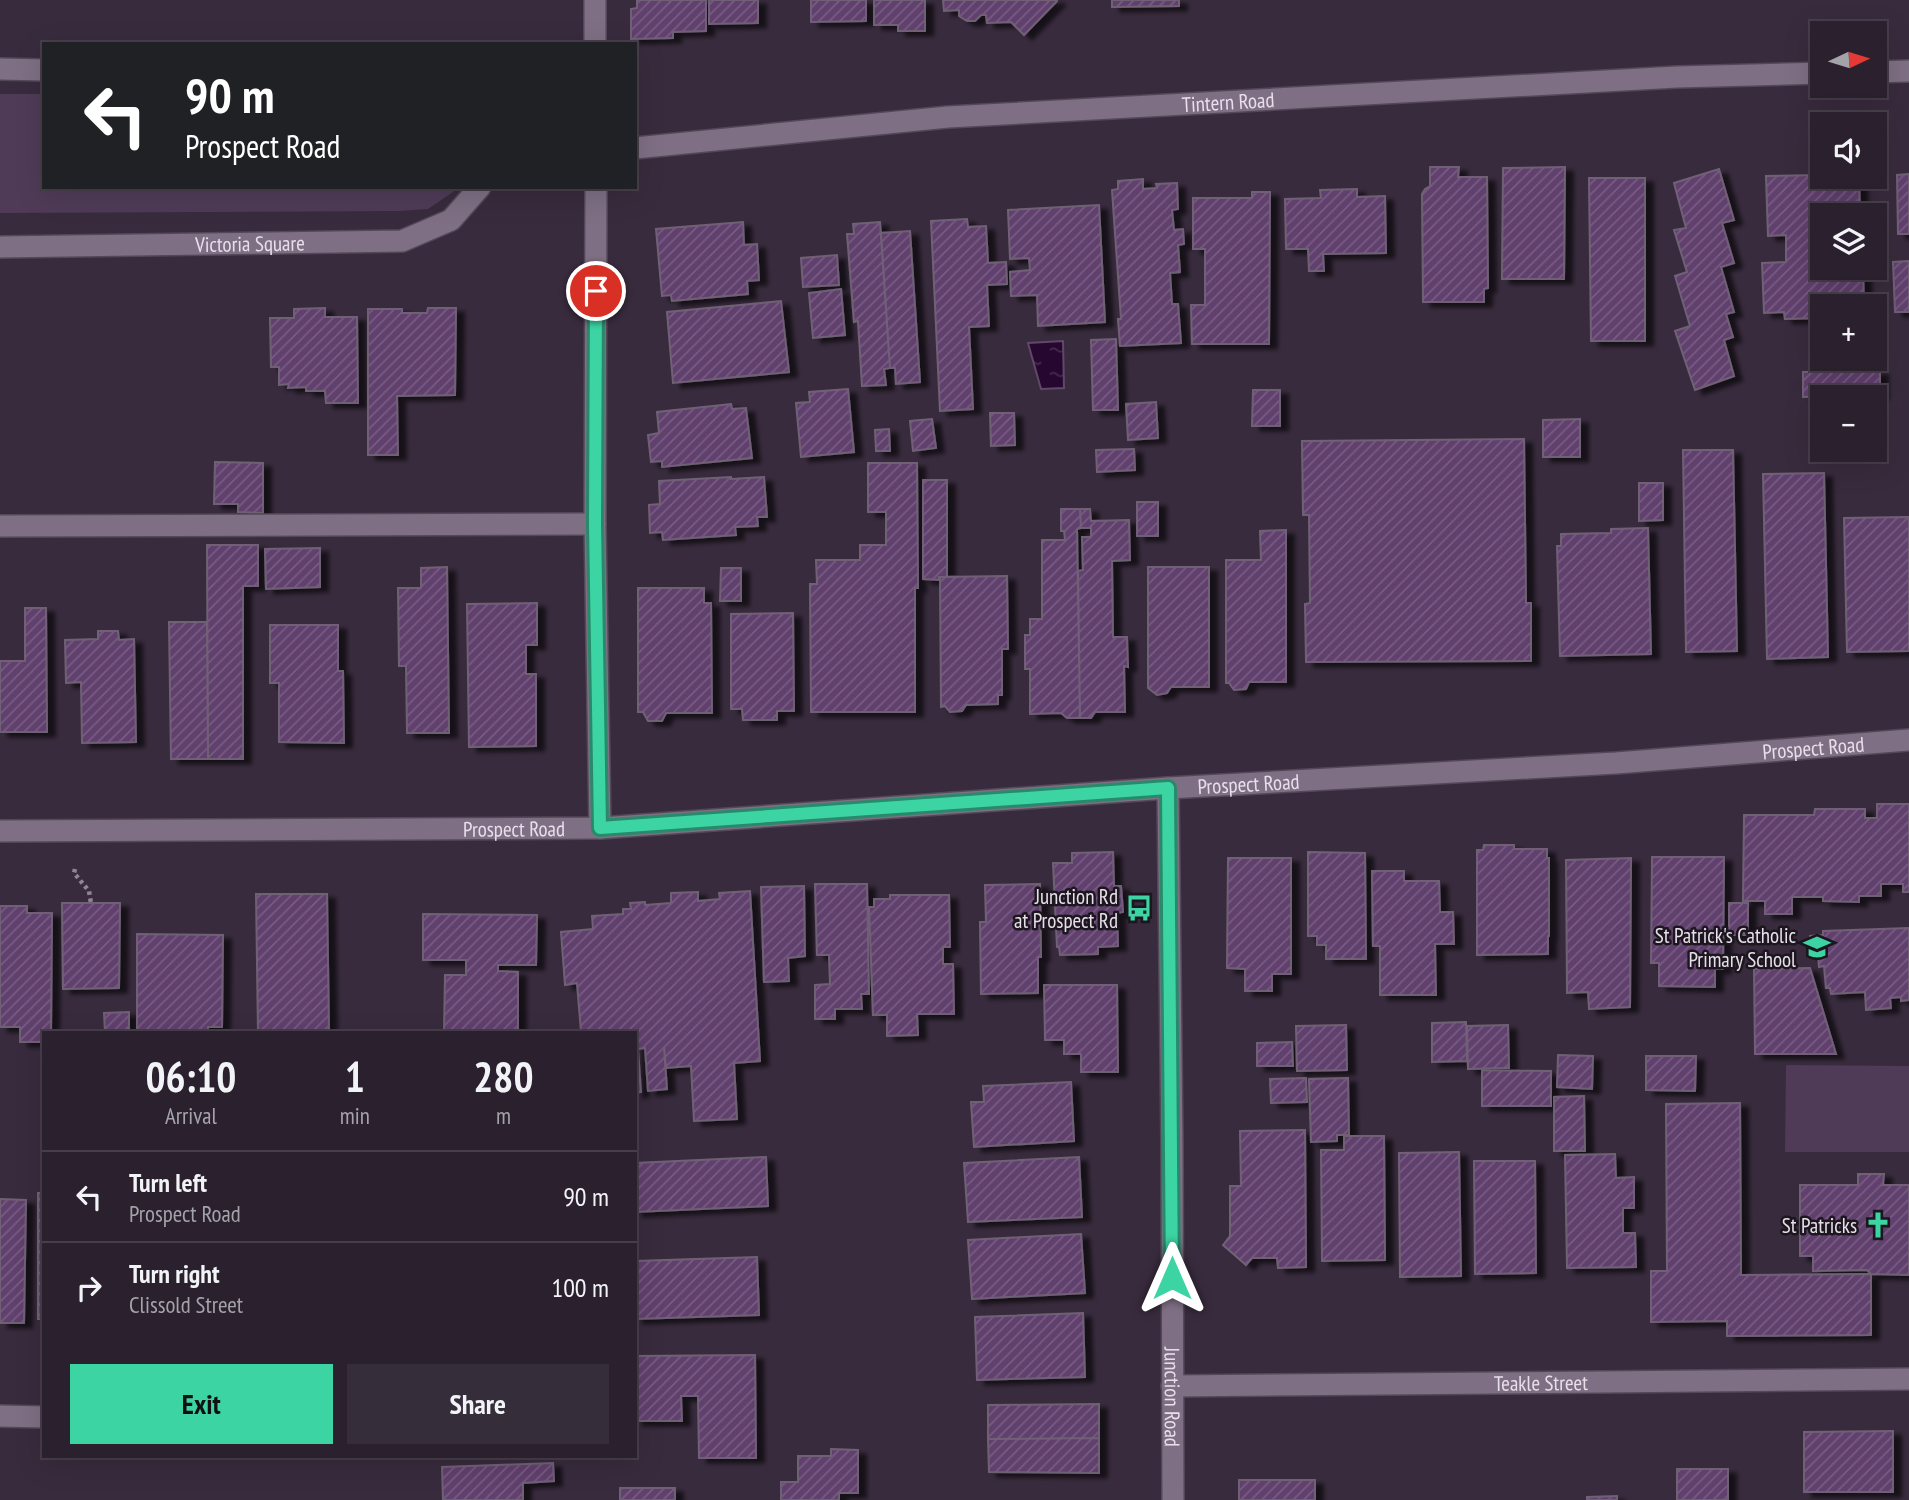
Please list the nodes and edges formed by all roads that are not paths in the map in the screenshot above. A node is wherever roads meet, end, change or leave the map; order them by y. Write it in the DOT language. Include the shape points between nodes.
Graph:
graph roads {
  1 [pos="595,0"];
  2 [pos="595,42"];
  3 [pos="0,69"];
  4 [pos="42,69"];
  5 [pos="1909,71"];
  6 [pos="1887,72"];
  7 [pos="1810,73"];
  8 [pos="637,148"];
  9 [pos="478,189"];
  10 [pos="596,189"];
  11 [pos="0,247"];
  12 [pos="595,524"];
  13 [pos="0,526"];
  14 [pos="1909,740"];
  15 [pos="1168,788"];
  16 [pos="600,828"];
  17 [pos="0,831"];
  18 [pos="1909,1378"];
  19 [pos="1172,1386"];
  20 [pos="0,1416"];
  21 [pos="42,1417"];
  22 [pos="1172,1500"];
  1 -- 2 [label="street"];
  3 -- 4 [label="street"];
  5 -- 6 [label="street"];
  7 -- 8 [label="street, Tintern Road" via="948,117"];
  9 -- 11 [label="street, Victoria Square" via="451,220 402,241"];
  10 -- 12 [label="street"];
  12 -- 13 [label="street"];
  12 -- 16 [label="street"];
  14 -- 15 [label="street, Prospect Road" via="1616,763"];
  15 -- 16 [label="street, Prospect Road"];
  15 -- 19 [label="street, Junction Road"];
  16 -- 17 [label="street, Prospect Road"];
  18 -- 19 [label="street, Teakle Street"];
  19 -- 22 [label="street, Junction Road"];
  20 -- 21 [label="street"];
}
